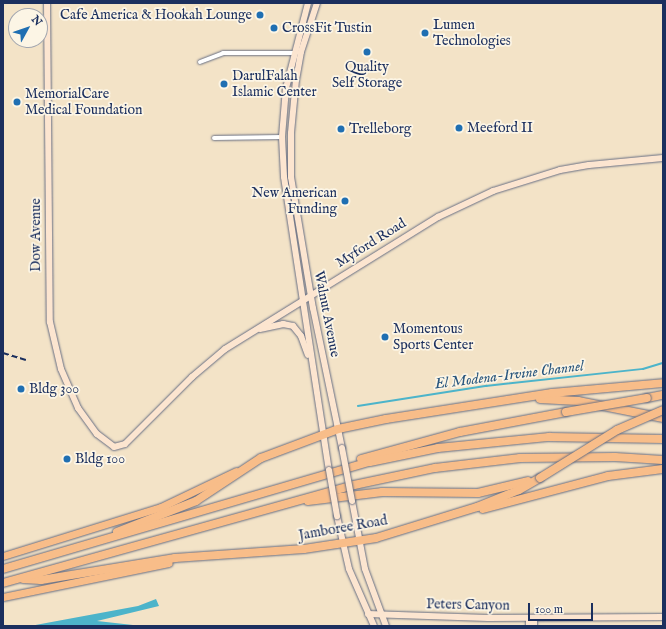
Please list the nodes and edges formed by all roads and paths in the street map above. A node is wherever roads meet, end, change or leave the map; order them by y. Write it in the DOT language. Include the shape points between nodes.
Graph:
graph roads {
  1 [pos="47,3"];
  2 [pos="308,3"];
  3 [pos="316,3"];
  4 [pos="293,53"];
  5 [pos="200,62"];
  6 [pos="282,137"];
  7 [pos="214,138"];
  8 [pos="663,158"];
  9 [pos="310,295"];
  10 [pos="303,300"];
  11 [pos="255,330"];
  12 [pos="314,376"];
  13 [pos="663,383"];
  14 [pos="663,395"];
  15 [pos="514,399"];
  16 [pos="663,410"];
  17 [pos="663,418"];
  18 [pos="338,429"];
  19 [pos="323,434"];
  20 [pos="663,438"];
  21 [pos="114,447"];
  22 [pos="262,458"];
  23 [pos="663,460"];
  24 [pos="663,469"];
  25 [pos="540,478"];
  26 [pos="287,486"];
  27 [pos="295,501"];
  28 [pos="436,521"];
  29 [pos="104,540"];
  30 [pos="359,541"];
  31 [pos="342,544"];
  32 [pos="3,556"];
  33 [pos="214,556"];
  34 [pos="3,569"];
  35 [pos="17,579"];
  36 [pos="3,583"];
  37 [pos="3,597"];
  38 [pos="368,614"];
  39 [pos="381,614"];
  40 [pos="663,617"];
  41 [pos="532,618"];
  42 [pos="374,626"];
  43 [pos="386,626"];
  44 [pos="529,626"];
  45 [pos="534,626"];
  1 -- 21 [label="street, Dow Avenue" via="50,322 56,354 73,399 86,422"];
  2 -- 4 [label="street, Walnut Avenue"];
  3 -- 9 [label="street, Walnut Avenue" via="301,52 291,133 293,203"];
  4 -- 5 [label="street" via="223,53"];
  4 -- 6 [label="street, Walnut Avenue" via="286,88"];
  6 -- 7 [label="street"];
  6 -- 10 [label="street, Walnut Avenue" via="286,204"];
  8 -- 9 [label="street, Myford Road" via="566,169 493,191 416,229"];
  9 -- 10 [label="street, Myford Road"];
  9 -- 18 [label="street, Walnut Avenue"];
  10 -- 11 [label="street, Myford Road"];
  10 -- 12 [label="street, Walnut Avenue"];
  11 -- 12 [label="street" via="283,324 293,326 305,346"];
  11 -- 21 [label="street, Myford Road" via="216,356 125,444"];
  12 -- 19 [label="street, Walnut Avenue"];
  13 -- 15 [label="highway"];
  14 -- 26 [label="highway, bridge" via="424,440 348,463"];
  15 -- 17 [label="highway" via="578,401"];
  15 -- 18 [label="highway"];
  16 -- 25 [label="highway, Jamboree Road, bridge" via="617,430"];
  18 -- 19 [label="highway"];
  18 -- 30 [label="street, Walnut Avenue, bridge"];
  19 -- 22 [label="highway"];
  19 -- 31 [label="street, Walnut Avenue, bridge"];
  20 -- 26 [label="highway" via="549,437 460,446 370,462"];
  22 -- 29 [label="highway" via="196,501 120,530"];
  22 -- 32 [label="main road" via="161,507"];
  23 -- 27 [label="highway" via="615,456 556,457 449,466 354,485"];
  24 -- 28 [label="highway" via="608,476"];
  25 -- 27 [label="highway" via="478,493 382,492"];
  25 -- 28 [label="highway, Jamboree Road" via="519,490"];
  26 -- 29 [label="highway"];
  27 -- 35 [label="highway"];
  28 -- 30 [label="highway, Jamboree Road"];
  29 -- 34 [label="highway"];
  30 -- 31 [label="highway, Jamboree Road"];
  30 -- 39 [label="street, Walnut Avenue" via="365,569"];
  31 -- 33 [label="highway, Jamboree Road"];
  31 -- 38 [label="street, Walnut Avenue"];
  33 -- 35 [label="highway" via="175,558 41,580"];
  33 -- 37 [label="main road, Jamboree Road"];
  35 -- 36 [label="highway"];
  38 -- 39 [label="street, Peters Canyon"];
  38 -- 42 [label="street, Walnut Avenue"];
  39 -- 41 [label="street, Peters Canyon"];
  39 -- 43 [label="street, Walnut Avenue"];
  40 -- 41 [label="street, Peters Canyon"];
  41 -- 44 [label="street"];
  41 -- 45 [label="street"];
}
